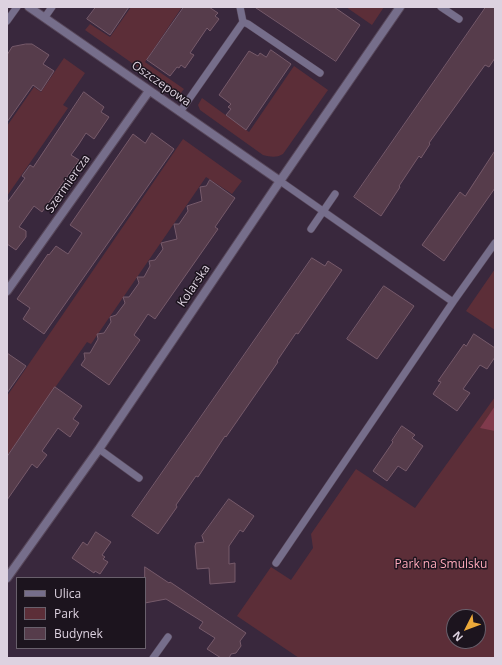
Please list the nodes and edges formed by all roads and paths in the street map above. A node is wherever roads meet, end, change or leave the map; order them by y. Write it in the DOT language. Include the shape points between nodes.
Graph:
graph roads {
  1 [pos="17,7"];
  2 [pos="29,7"];
  3 [pos="52,7"];
  4 [pos="240,7"];
  5 [pos="400,7"];
  6 [pos="441,7"];
  7 [pos="45,17"];
  8 [pos="460,19"];
  9 [pos="7,21"];
  10 [pos="243,22"];
  11 [pos="320,73"];
  12 [pos="149,91"];
  13 [pos="180,112"];
  14 [pos="280,181"];
  15 [pos="335,194"];
  16 [pos="324,211"];
  17 [pos="311,230"];
  18 [pos="495,243"];
  19 [pos="7,291"];
  20 [pos="453,302"];
  21 [pos="99,449"];
  22 [pos="139,478"];
  23 [pos="276,563"];
  24 [pos="7,578"];
  25 [pos="168,637"];
  26 [pos="153,658"];
  1 -- 9 [label="lane"];
  2 -- 7 [label="street, Oszczepowa"];
  3 -- 7 [label="lane"];
  4 -- 10 [label="lane"];
  5 -- 14 [label="street, Kolarska"];
  6 -- 8 [label="lane"];
  7 -- 12 [label="street, Oszczepowa"];
  10 -- 11 [label="lane"];
  10 -- 13 [label="lane"];
  12 -- 13 [label="street, Oszczepowa"];
  12 -- 19 [label="street, Szermiercza"];
  13 -- 14 [label="street, Oszczepowa"];
  14 -- 16 [label="lane"];
  14 -- 21 [label="street, Kolarska"];
  15 -- 16 [label="lane"];
  16 -- 17 [label="lane"];
  16 -- 20 [label="lane"];
  18 -- 20 [label="lane"];
  20 -- 23 [label="lane"];
  21 -- 22 [label="lane"];
  21 -- 24 [label="street, Kolarska"];
  25 -- 26 [label="lane"];
}
